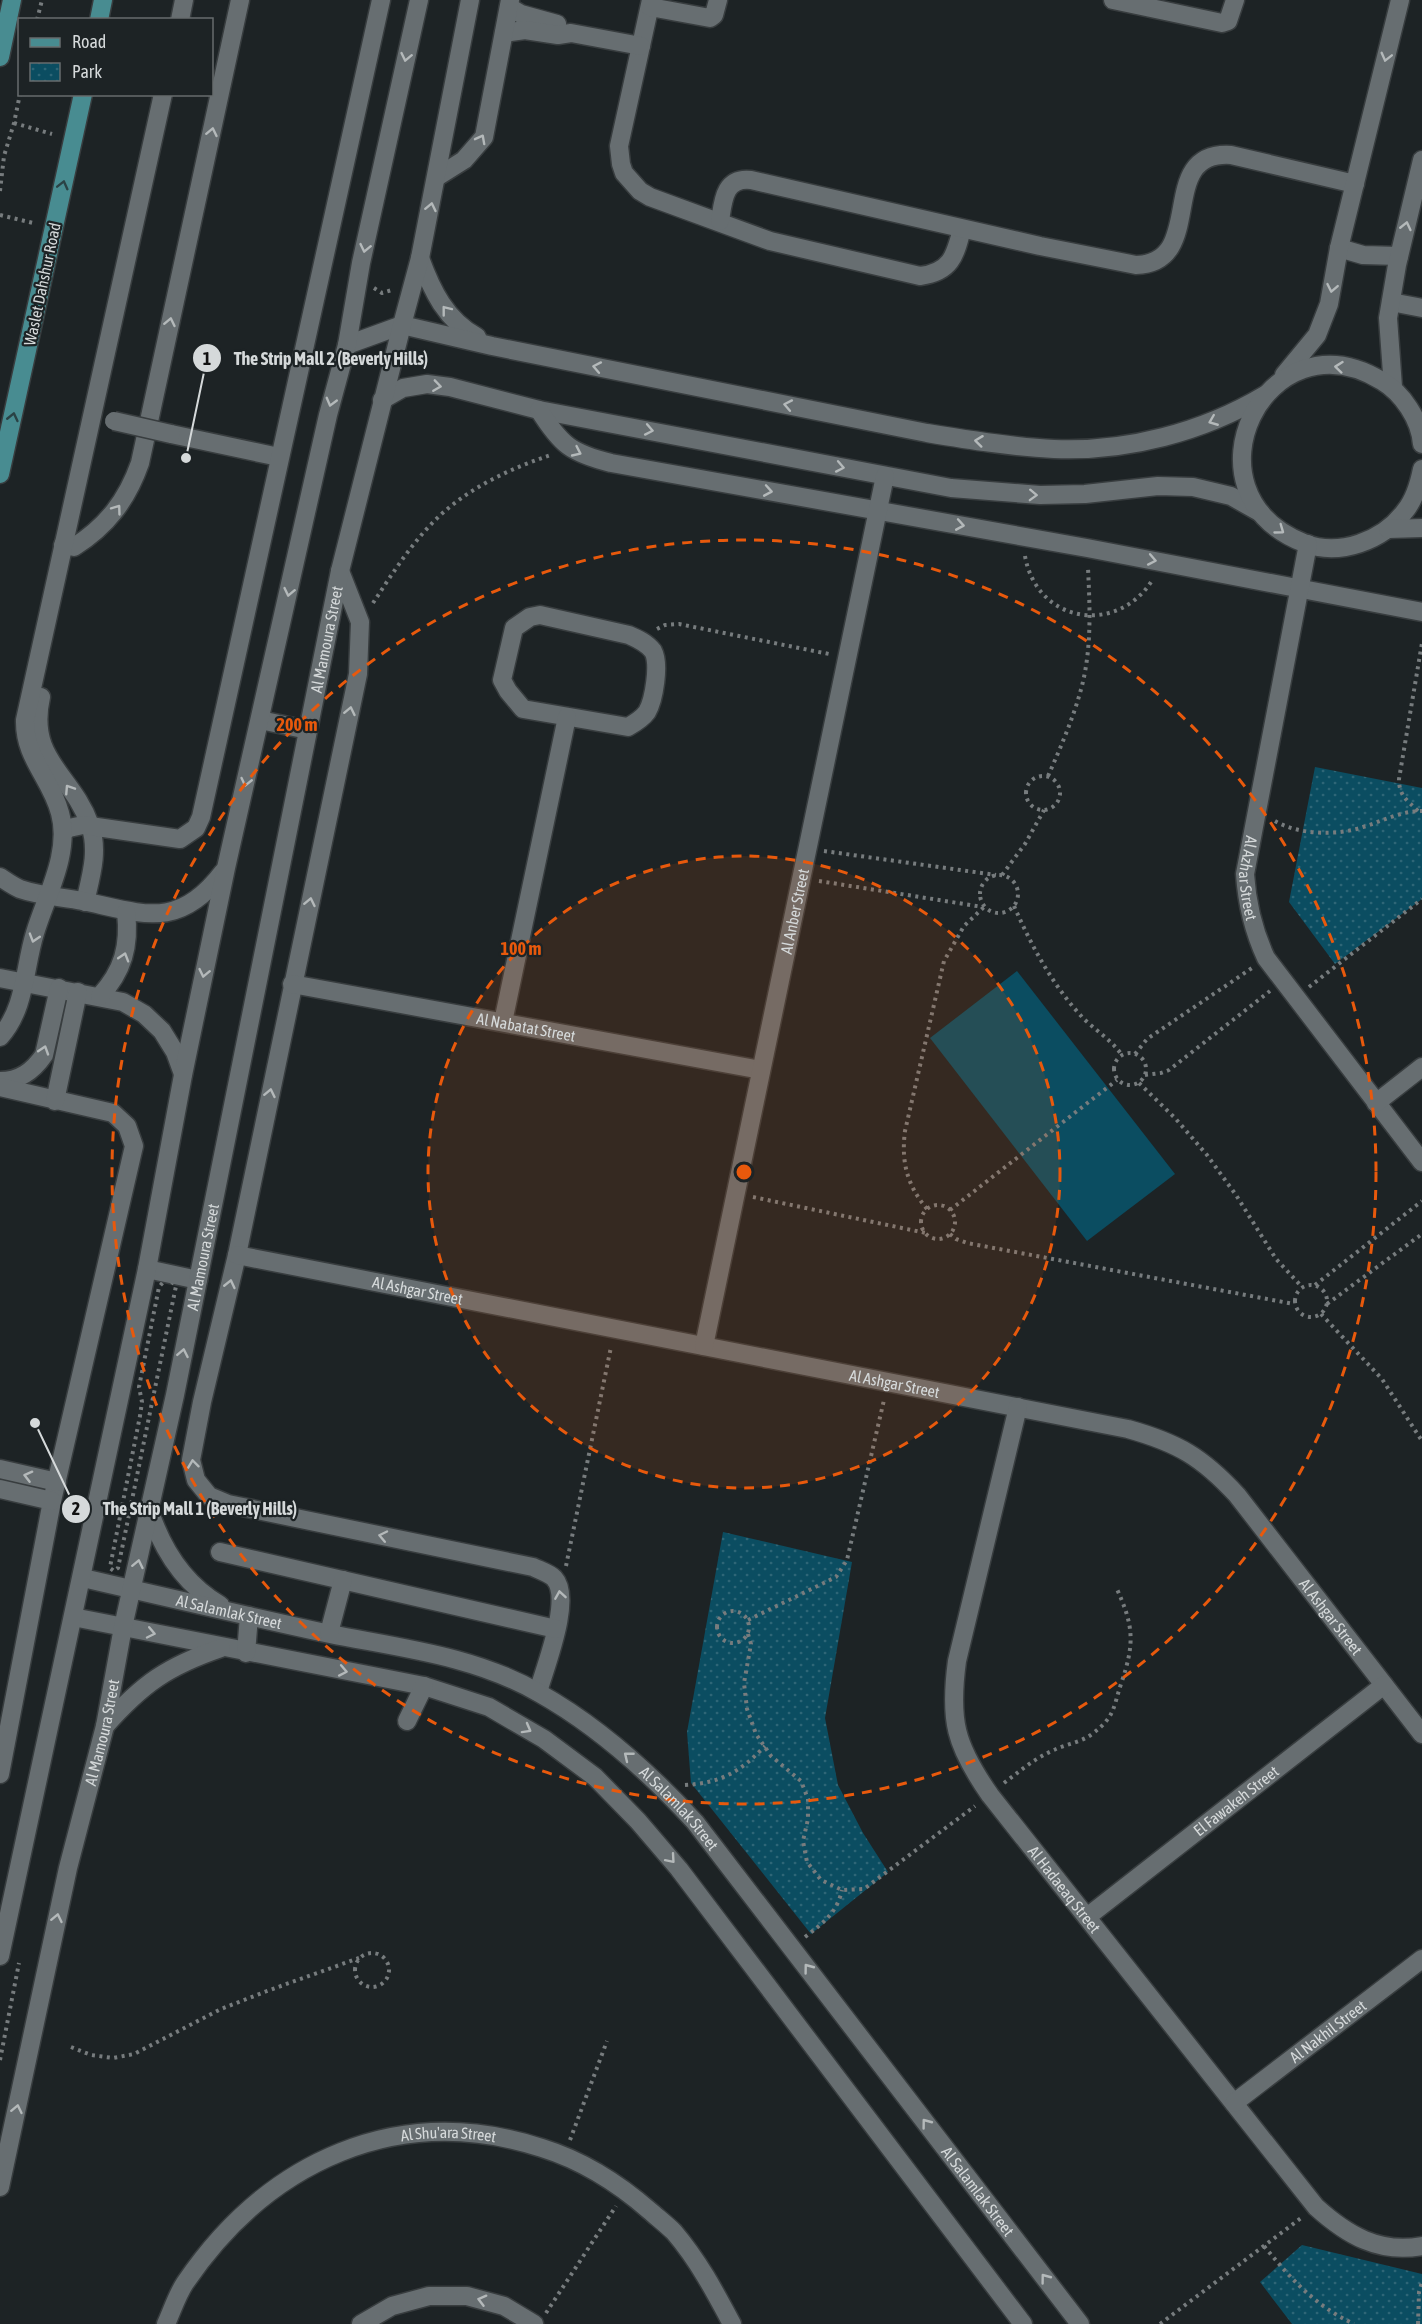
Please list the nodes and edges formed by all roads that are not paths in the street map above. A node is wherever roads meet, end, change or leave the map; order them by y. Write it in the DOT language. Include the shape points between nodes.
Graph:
graph roads {
  1 [pos="12,0"];
  2 [pos="103,0"];
  3 [pos="184,0"];
  4 [pos="195,0"];
  5 [pos="240,0"];
  6 [pos="381,0"];
  7 [pos="419,0"];
  8 [pos="470,0"];
  9 [pos="718,0"];
  10 [pos="1113,0"];
  11 [pos="1235,0"];
  12 [pos="1400,0"];
  13 [pos="510,3"];
  14 [pos="650,3"];
  15 [pos="99,18"];
  16 [pos="180,18"];
  17 [pos="190,18"];
  18 [pos="504,33"];
  19 [pos="571,33"];
  20 [pos="641,46"];
  21 [pos="0,57"];
  22 [pos="83,96"];
  23 [pos="164,96"];
  24 [pos="174,96"];
  25 [pos="1422,160"];
  26 [pos="437,177"];
  27 [pos="1355,184"];
  28 [pos="720,221"];
  29 [pos="962,229"];
  30 [pos="1340,248"];
  31 [pos="1399,256"];
  32 [pos="420,258"];
  33 [pos="1390,302"];
  34 [pos="1422,308"];
  35 [pos="402,325"];
  36 [pos="347,345"];
  37 [pos="492,346"];
  38 [pos="1280,381"];
  39 [pos="1393,387"];
  40 [pos="1265,395"];
  41 [pos="382,400"];
  42 [pos="539,410"];
  43 [pos="102,419"];
  44 [pos="1418,419"];
  45 [pos="1422,444"];
  46 [pos="279,457"];
  47 [pos="1422,469"];
  48 [pos="0,474"];
  49 [pos="885,476"];
  50 [pos="878,511"];
  51 [pos="1261,513"];
  52 [pos="1422,528"];
  53 [pos="1388,529"];
  54 [pos="1308,544"];
  55 [pos="69,546"];
  56 [pos="340,571"];
  57 [pos="1300,588"];
  58 [pos="1422,612"];
  59 [pos="567,717"];
  60 [pos="260,720"];
  61 [pos="308,730"];
  62 [pos="90,826"];
  63 [pos="63,832"];
  64 [pos="226,868"];
  65 [pos="0,877"];
  66 [pos="48,895"];
  67 [pos="85,902"];
  68 [pos="126,912"];
  69 [pos="0,978"];
  70 [pos="26,982"];
  71 [pos="292,984"];
  72 [pos="58,988"];
  73 [pos="78,992"];
  74 [pos="100,996"];
  75 [pos="503,1022"];
  76 [pos="0,1037"];
  77 [pos="1422,1068"];
  78 [pos="761,1070"];
  79 [pos="183,1075"];
  80 [pos="1,1089"];
  81 [pos="55,1101"];
  82 [pos="1376,1103"];
  83 [pos="1422,1162"];
  84 [pos="237,1255"];
  85 [pos="147,1269"];
  86 [pos="198,1280"];
  87 [pos="704,1346"];
  88 [pos="175,1395"];
  89 [pos="201,1402"];
  90 [pos="1018,1407"];
  91 [pos="0,1468"];
  92 [pos="57,1482"];
  93 [pos="0,1489"];
  94 [pos="52,1501"];
  95 [pos="150,1509"];
  96 [pos="220,1552"];
  97 [pos="83,1578"];
  98 [pos="344,1580"];
  99 [pos="132,1589"];
  100 [pos="240,1614"];
  101 [pos="73,1617"];
  102 [pos="123,1627"];
  103 [pos="556,1629"];
  104 [pos="328,1633"];
  105 [pos="221,1648"];
  106 [pos="246,1653"];
  107 [pos="1384,1685"];
  108 [pos="424,1686"];
  109 [pos="538,1692"];
  110 [pos="407,1721"];
  111 [pos="105,1726"];
  112 [pos="1422,1734"];
  113 [pos="0,1774"];
  114 [pos="1087,1917"];
  115 [pos="0,1956"];
  116 [pos="1422,1959"];
  117 [pos="1234,2103"];
  118 [pos="0,2187"];
  119 [pos="1422,2246"];
  120 [pos="539,2319"];
  121 [pos="166,2324"];
  122 [pos="362,2324"];
  123 [pos="732,2324"];
  124 [pos="1023,2324"];
  125 [pos="1080,2324"];
  1 -- 21 [label="main road"];
  2 -- 15 [label="main road"];
  3 -- 16 [label="street"];
  4 -- 17 [label="street"];
  55 -- 5 [label="street, one-way" via="116,512 140,463"];
  6 -- 46 [label="street"];
  7 -- 36 [label="street, one-way" via="361,263"];
  8 -- 26 [label="street, Al Mamoura Street"];
  9 -- 14 [label="street" via="710,18"];
  10 -- 11 [label="street" via="1222,23 1228,21"];
  12 -- 27 [label="street, one-way"];
  13 -- 18 [label="street"];
  13 -- 19 [label="street" via="521,14"];
  14 -- 20 [label="street"];
  18 -- 19 [label="street"];
  26 -- 18 [label="street, one-way" via="464,160 484,137"];
  19 -- 20 [label="street"];
  20 -- 28 [label="street" via="619,146 624,173 650,197"];
  48 -- 22 [label="main road, Waslet Dahshur Road, one-way"];
  23 -- 43 [label="street"];
  24 -- 43 [label="street"];
  31 -- 25 [label="street, one-way"];
  32 -- 26 [label="street, Al Mamoura Street, one-way"];
  27 -- 29 [label="street" via="1231,155 1204,158 1188,181 1170,250 1149,265"];
  27 -- 30 [label="street"];
  28 -- 29 [label="street" via="726,189 743,179"];
  28 -- 29 [label="street" via="770,241 920,276 932,274 951,262"];
  30 -- 31 [label="street" via="1369,256"];
  30 -- 38 [label="street, one-way" via="1329,304 1317,335"];
  31 -- 33 [label="street"];
  32 -- 35 [label="street, Al Mamoura Street"];
  37 -- 32 [label="street, one-way" via="461,328 442,306"];
  33 -- 34 [label="street"];
  33 -- 39 [label="street"];
  35 -- 36 [label="street"];
  35 -- 37 [label="street"];
  35 -- 41 [label="street, Al Mamoura Street"];
  36 -- 60 [label="street, one-way"];
  40 -- 37 [label="street, one-way" via="1190,430 1130,443 1055,449 927,433"];
  39 -- 38 [label="street, one-way" via="1367,372 1337,365 1307,368"];
  38 -- 40 [label="street"];
  39 -- 44 [label="street"];
  40 -- 51 [label="street" via="1247,422 1241,453 1246,485"];
  41 -- 42 [label="street, one-way" via="403,388 427,384"];
  41 -- 56 [label="street, Al Mamoura Street"];
  42 -- 49 [label="street, one-way"];
  42 -- 50 [label="street, one-way" via="569,449 589,457"];
  43 -- 46 [label="street, bridge"];
  43 -- 55 [label="street"];
  44 -- 45 [label="street"];
  46 -- 62 [label="street" via="196,828 180,839"];
  47 -- 53 [label="street" via="1418,488 1406,510"];
  49 -- 50 [label="street, Al Anber Street"];
  49 -- 51 [label="street, one-way" via="951,488 1040,495 1193,487 1231,496"];
  50 -- 57 [label="street, one-way"];
  50 -- 78 [label="street, Al Anber Street"];
  51 -- 54 [label="street, one-way" via="1290,537"];
  52 -- 53 [label="street"];
  53 -- 54 [label="street" via="1350,546"];
  54 -- 57 [label="street, Al Azhar Street"];
  62 -- 55 [label="street, one-way" via="45,752 38,728"];
  55 -- 63 [label="street" via="25,730 30,753 61,815"];
  56 -- 61 [label="street, Al Mamoura Street"];
  71 -- 56 [label="street, one-way" via="358,674 360,622"];
  57 -- 58 [label="street"];
  57 -- 82 [label="street, Al Azhar Street" via="1245,874 1247,904 1254,933 1266,958"];
  59 -- 59 [label="street" via="628,727 645,714 651,705 658,663 652,650 629,635 540,615 514,628 502,680 508,691 523,709"];
  59 -- 75 [label="street"];
  60 -- 61 [label="street"];
  60 -- 64 [label="street, one-way"];
  61 -- 86 [label="street, Al Mamoura Street"];
  62 -- 63 [label="street" via="75,826"];
  62 -- 67 [label="street" via="94,862"];
  63 -- 66 [label="street" via="59,863"];
  64 -- 68 [label="street" via="208,891 184,908 155,915"];
  64 -- 79 [label="street, one-way"];
  65 -- 66 [label="street" via="19,889"];
  66 -- 67 [label="street"];
  66 -- 70 [label="street, one-way" via="30,951"];
  67 -- 68 [label="street"];
  74 -- 68 [label="street, one-way" via="122,966 127,949"];
  69 -- 70 [label="street"];
  70 -- 72 [label="street"];
  70 -- 76 [label="street"];
  71 -- 75 [label="street, Al Nabatat Street"];
  84 -- 71 [label="street, one-way"];
  72 -- 73 [label="street"];
  80 -- 72 [label="street, one-way" via="22,1077 44,1055"];
  73 -- 74 [label="street"];
  73 -- 81 [label="street"];
  74 -- 79 [label="street" via="123,1002 162,1031"];
  75 -- 78 [label="street, Al Nabatat Street"];
  77 -- 82 [label="street"];
  78 -- 87 [label="street, Al Anber Street"];
  79 -- 85 [label="street"];
  80 -- 81 [label="street"];
  81 -- 92 [label="street" via="113,1113 127,1126 135,1146"];
  82 -- 83 [label="street, Al Azhar Street"];
  84 -- 87 [label="street, Al Ashgar Street"];
  89 -- 84 [label="street, one-way"];
  85 -- 86 [label="street"];
  85 -- 97 [label="street"];
  88 -- 86 [label="street, Al Mamoura Street, one-way"];
  87 -- 90 [label="street, Al Ashgar Street"];
  88 -- 89 [label="street"];
  88 -- 95 [label="street, Al Mamoura Street"];
  103 -- 89 [label="street, one-way" via="561,1590 553,1578 533,1567 228,1504 209,1496 196,1480 191,1460"];
  90 -- 107 [label="street, Al Ashgar Street" via="1160,1438 1215,1471 1238,1495"];
  90 -- 114 [label="street, Al Hadaeaq Street" via="952,1696 957,1732 969,1765"];
  92 -- 91 [label="street, one-way"];
  92 -- 94 [label="street"];
  93 -- 94 [label="street"];
  94 -- 113 [label="street"];
  99 -- 95 [label="street, Al Mamoura Street, one-way"];
  95 -- 100 [label="street" via="158,1535 188,1580 208,1598"];
  96 -- 98 [label="street"];
  97 -- 99 [label="street, Al Salamlak Street"];
  97 -- 101 [label="street"];
  98 -- 103 [label="street"];
  98 -- 104 [label="street"];
  99 -- 100 [label="street, Al Salamlak Street"];
  99 -- 102 [label="street, Al Mamoura Street"];
  100 -- 104 [label="street, Al Salamlak Street"];
  100 -- 106 [label="street"];
  101 -- 102 [label="street"];
  101 -- 115 [label="street"];
  102 -- 105 [label="street, one-way"];
  102 -- 111 [label="street, Al Mamoura Street"];
  103 -- 109 [label="street"];
  104 -- 109 [label="street, Al Salamlak Street" via="458,1660"];
  105 -- 106 [label="street"];
  105 -- 111 [label="street" via="187,1659 156,1677"];
  106 -- 108 [label="street, one-way"];
  107 -- 112 [label="street, Al Ashgar Street"];
  107 -- 114 [label="street, El Fawakeh Street"];
  108 -- 110 [label="street"];
  108 -- 124 [label="street, one-way" via="489,1707 544,1739 595,1777 638,1821 679,1869"];
  125 -- 109 [label="street, Al Salamlak Street, one-way" via="695,1822 657,1780 595,1729"];
  118 -- 111 [label="street, Al Mamoura Street, one-way" via="68,1868"];
  114 -- 117 [label="street, Al Hadaeaq Street"];
  116 -- 117 [label="street, Al Nakhil Street"];
  117 -- 119 [label="street, Al Hadaeaq Street" via="1316,2207 1339,2228 1362,2240 1387,2246"];
  120 -- 122 [label="street, one-way" via="467,2296 429,2296 392,2306"];
  121 -- 123 [label="street, Al Shu'ara Street" via="184,2284 219,2240 261,2198 312,2164 368,2142 417,2133 467,2132 516,2139 564,2155 626,2190 674,2232 705,2275"];
}
